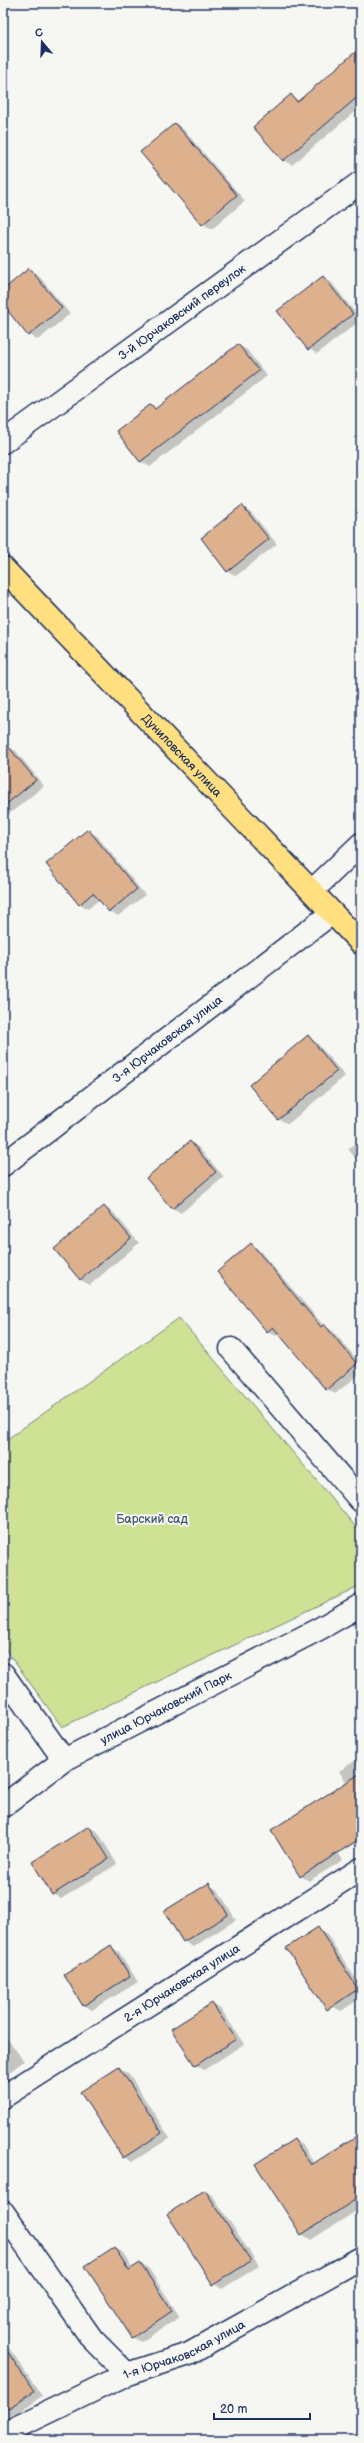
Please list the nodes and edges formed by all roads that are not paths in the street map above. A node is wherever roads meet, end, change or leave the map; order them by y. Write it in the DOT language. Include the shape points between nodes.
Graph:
graph roads {
  1 [pos="361,182"];
  2 [pos="3,442"];
  3 [pos="3,568"];
  4 [pos="361,844"];
  5 [pos="312,892"];
  6 [pos="332,913"];
  7 [pos="361,943"];
  8 [pos="3,1165"];
  9 [pos="231,1349"];
  10 [pos="361,1501"];
  11 [pos="361,1605"];
  12 [pos="3,1674"];
  13 [pos="64,1760"];
  14 [pos="3,1806"];
  15 [pos="361,1869"];
  16 [pos="3,2098"];
  17 [pos="3,2212"];
  18 [pos="361,2258"];
  19 [pos="127,2374"];
  20 [pos="3,2434"];
  1 -- 2 [label="street, 3-й Юрчаковский переулок"];
  3 -- 5 [label="main road, Дуниловская улица"];
  4 -- 5 [label="street"];
  5 -- 6 [label="main road, Дуниловская улица"];
  6 -- 7 [label="main road, Дуниловская улица"];
  6 -- 8 [label="street, 3-я Юрчаковская улица"];
  9 -- 10 [label="street"];
  11 -- 13 [label="street, улица Юрчаковский Парк"];
  12 -- 13 [label="street"];
  13 -- 14 [label="street"];
  15 -- 16 [label="street, 2-я Юрчаковская улица"];
  17 -- 19 [label="street" via="92,2339"];
  18 -- 19 [label="street, 1-я Юрчаковская улица" via="190,2354"];
  19 -- 20 [label="street, 1-я Юрчаковская улица"];
}
